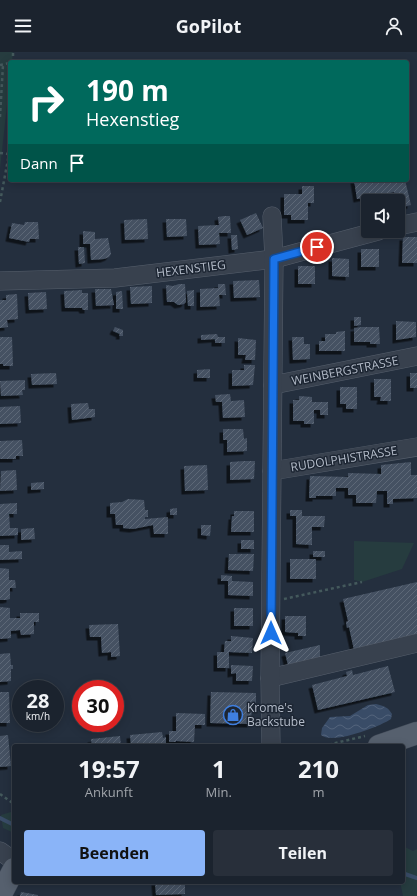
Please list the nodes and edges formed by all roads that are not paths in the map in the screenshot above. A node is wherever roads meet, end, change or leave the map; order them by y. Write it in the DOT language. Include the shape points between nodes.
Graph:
graph roads {
  1 [pos="272,216"];
  2 [pos="417,222"];
  3 [pos="405,225"];
  4 [pos="361,236"];
  5 [pos="274,259"];
  6 [pos="0,281"];
  7 [pos="417,356"];
  8 [pos="273,385"];
  9 [pos="417,447"];
  10 [pos="272,471"];
  11 [pos="417,643"];
  12 [pos="270,678"];
  13 [pos="417,734"];
  14 [pos="271,744"];
  15 [pos="385,744"];
  16 [pos="0,851"];
  17 [pos="7,877"];
  1 -- 5 [label="street"];
  2 -- 3 [label="street"];
  4 -- 5 [label="street, HEXENSTIEG"];
  5 -- 6 [label="street, HEXENSTIEG" via="115,278"];
  5 -- 8 [label="street"];
  7 -- 8 [label="street, WEINBERGSTRASSE"];
  8 -- 10 [label="street"];
  9 -- 10 [label="street, RUDOLPHISTRASSE"];
  10 -- 12 [label="street"];
  11 -- 12 [label="street"];
  12 -- 14 [label="street"];
  13 -- 15 [label="main road"];
  16 -- 17 [label="street"];
}
